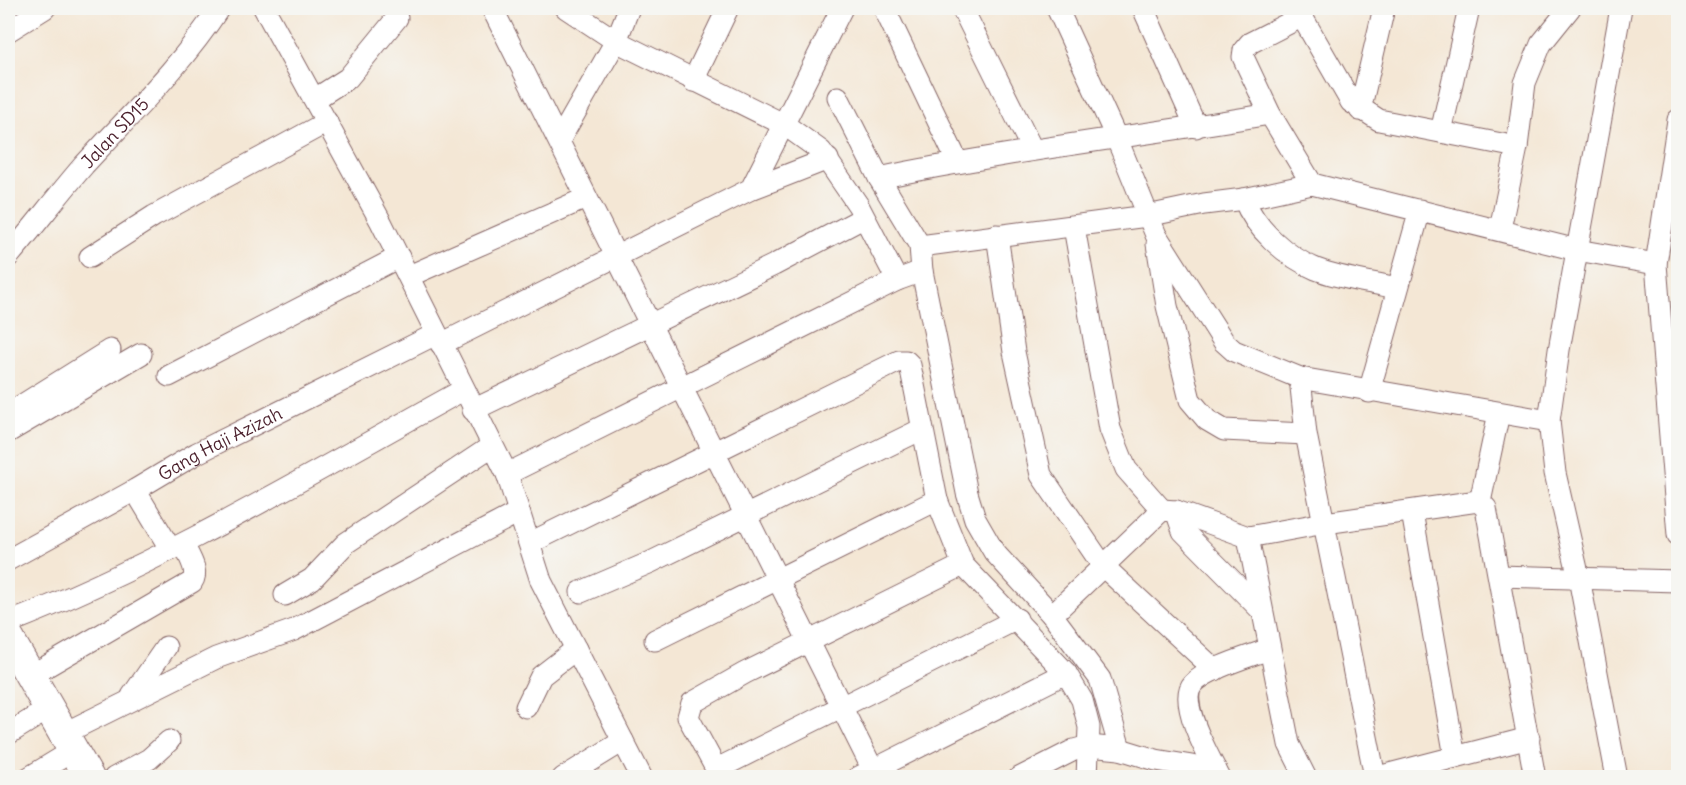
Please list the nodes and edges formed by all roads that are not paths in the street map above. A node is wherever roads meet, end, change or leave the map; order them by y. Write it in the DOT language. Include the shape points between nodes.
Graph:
graph roads {
  1 [pos="44,8"];
  2 [pos="219,8"];
  3 [pos="264,8"];
  4 [pos="492,8"];
  5 [pos="566,8"];
  6 [pos="629,8"];
  7 [pos="728,8"];
  8 [pos="842,8"];
  9 [pos="884,8"];
  10 [pos="962,8"];
  11 [pos="1057,8"];
  12 [pos="1143,8"];
  13 [pos="1384,8"];
  14 [pos="1469,8"];
  15 [pos="1570,8"];
  16 [pos="1621,8"];
  17 [pos="1299,12"];
  18 [pos="397,18"];
  19 [pos="8,31"];
  20 [pos="616,40"];
  21 [pos="693,81"];
  22 [pos="838,97"];
  23 [pos="315,99"];
  24 [pos="1360,110"];
  25 [pos="1270,114"];
  26 [pos="1678,120"];
  27 [pos="327,122"];
  28 [pos="784,125"];
  29 [pos="1196,127"];
  30 [pos="1441,132"];
  31 [pos="560,139"];
  32 [pos="1117,139"];
  33 [pos="1517,147"];
  34 [pos="1032,149"];
  35 [pos="828,159"];
  36 [pos="957,161"];
  37 [pos="879,178"];
  38 [pos="1312,183"];
  39 [pos="751,189"];
  40 [pos="586,198"];
  41 [pos="1244,199"];
  42 [pos="1420,210"];
  43 [pos="863,218"];
  44 [pos="1152,225"];
  45 [pos="1074,227"];
  46 [pos="1500,229"];
  47 [pos="997,235"];
  48 [pos="1678,238"];
  49 [pos="920,246"];
  50 [pos="1577,250"];
  51 [pos="8,257"];
  52 [pos="90,257"];
  53 [pos="399,257"];
  54 [pos="619,257"];
  55 [pos="1657,257"];
  56 [pos="409,276"];
  57 [pos="909,276"];
  58 [pos="1397,288"];
  59 [pos="651,323"];
  60 [pos="439,339"];
  61 [pos="110,350"];
  62 [pos="141,354"];
  63 [pos="1672,368"];
  64 [pos="169,376"];
  65 [pos="1300,378"];
  66 [pos="683,387"];
  67 [pos="464,390"];
  68 [pos="1369,392"];
  69 [pos="473,410"];
  70 [pos="1499,413"];
  71 [pos="8,414"];
  72 [pos="1549,421"];
  73 [pos="922,429"];
  74 [pos="8,432"];
  75 [pos="1306,434"];
  76 [pos="492,446"];
  77 [pos="713,450"];
  78 [pos="507,474"];
  79 [pos="135,490"];
  80 [pos="937,500"];
  81 [pos="1480,502"];
  82 [pos="1169,510"];
  83 [pos="519,512"];
  84 [pos="1412,512"];
  85 [pos="746,516"];
  86 [pos="1325,522"];
  87 [pos="1678,536"];
  88 [pos="1248,537"];
  89 [pos="530,543"];
  90 [pos="177,547"];
  91 [pos="8,560"];
  92 [pos="963,565"];
  93 [pos="1103,566"];
  94 [pos="1499,576"];
  95 [pos="1579,578"];
  96 [pos="777,579"];
  97 [pos="1678,581"];
  98 [pos="581,592"];
  99 [pos="285,595"];
  100 [pos="1262,611"];
  101 [pos="1052,615"];
  102 [pos="1017,619"];
  103 [pos="8,623"];
  104 [pos="8,637"];
  105 [pos="656,640"];
  106 [pos="809,642"];
  107 [pos="166,647"];
  108 [pos="1191,647"];
  109 [pos="576,649"];
  110 [pos="1269,649"];
  111 [pos="1215,670"];
  112 [pos="19,671"];
  113 [pos="1066,673"];
  114 [pos="1193,684"];
  115 [pos="129,699"];
  116 [pos="839,706"];
  117 [pos="526,707"];
  118 [pos="37,716"];
  119 [pos="8,734"];
  120 [pos="1529,738"];
  121 [pos="169,741"];
  122 [pos="623,741"];
  123 [pos="1105,747"];
  124 [pos="66,756"];
  125 [pos="1455,757"];
  126 [pos="719,773"];
  127 [pos="865,774"];
  128 [pos="1218,774"];
  129 [pos="28,777"];
  130 [pos="89,777"];
  131 [pos="114,777"];
  132 [pos="563,777"];
  133 [pos="642,777"];
  134 [pos="1019,777"];
  135 [pos="1087,777"];
  136 [pos="1306,777"];
  137 [pos="1375,777"];
  138 [pos="1536,777"];
  139 [pos="1614,777"];
  1 -- 19 [label="street"];
  2 -- 51 [label="street, Jalan SD15" via="177,63"];
  3 -- 23 [label="street"];
  4 -- 31 [label="street"];
  5 -- 20 [label="street"];
  6 -- 20 [label="street"];
  7 -- 21 [label="street"];
  8 -- 28 [label="street"];
  9 -- 36 [label="street"];
  10 -- 34 [label="street"];
  11 -- 32 [label="street"];
  12 -- 29 [label="street"];
  13 -- 24 [label="street"];
  14 -- 30 [label="street"];
  15 -- 33 [label="street" via="1534,57 1525,82"];
  16 -- 50 [label="street"];
  17 -- 24 [label="street" via="1351,102"];
  17 -- 25 [label="street" via="1244,50 1245,65"];
  18 -- 23 [label="street" via="348,78"];
  20 -- 21 [label="street"];
  20 -- 31 [label="street"];
  21 -- 28 [label="street"];
  22 -- 37 [label="street"];
  23 -- 27 [label="street"];
  24 -- 30 [label="street" via="1379,120"];
  25 -- 29 [label="street"];
  25 -- 38 [label="street"];
  26 -- 55 [label="street"];
  27 -- 52 [label="street" via="154,216"];
  27 -- 53 [label="street"];
  28 -- 35 [label="street"];
  28 -- 39 [label="street"];
  29 -- 32 [label="street"];
  30 -- 33 [label="street"];
  31 -- 40 [label="street"];
  32 -- 34 [label="street"];
  32 -- 44 [label="street"];
  33 -- 46 [label="street"];
  34 -- 36 [label="street"];
  35 -- 39 [label="street, Gang Haji Azizah"];
  35 -- 43 [label="street"];
  36 -- 37 [label="street"];
  37 -- 49 [label="street"];
  38 -- 41 [label="street"];
  38 -- 42 [label="street"];
  39 -- 54 [label="street, Gang Haji Azizah"];
  40 -- 54 [label="street"];
  40 -- 56 [label="street"];
  41 -- 44 [label="street" via="1204,204"];
  41 -- 58 [label="street" via="1248,211 1268,235 1314,268"];
  42 -- 46 [label="street"];
  42 -- 58 [label="street"];
  43 -- 57 [label="street"];
  43 -- 59 [label="street"];
  44 -- 45 [label="street"];
  44 -- 65 [label="street" via="1224,342 1234,351"];
  44 -- 75 [label="street" via="1190,400 1207,420 1224,430"];
  45 -- 47 [label="street"];
  45 -- 82 [label="street" via="1110,429 1126,469"];
  46 -- 50 [label="street"];
  47 -- 49 [label="street"];
  47 -- 93 [label="street" via="1014,352 1038,466 1056,500"];
  48 -- 55 [label="street"];
  49 -- 57 [label="street"];
  50 -- 55 [label="street"];
  50 -- 72 [label="street"];
  53 -- 56 [label="street"];
  53 -- 64 [label="street"];
  54 -- 59 [label="street"];
  54 -- 60 [label="street, Gang Haji Azizah"];
  55 -- 63 [label="street"];
  56 -- 60 [label="street"];
  57 -- 66 [label="street"];
  57 -- 101 [label="street" via="975,519 994,552"];
  58 -- 68 [label="street"];
  59 -- 66 [label="street"];
  59 -- 69 [label="street"];
  60 -- 67 [label="street"];
  60 -- 79 [label="street, Gang Haji Azizah" via="197,453"];
  61 -- 71 [label="street"];
  62 -- 74 [label="street"];
  63 -- 87 [label="street"];
  65 -- 68 [label="street"];
  65 -- 75 [label="street"];
  66 -- 77 [label="street"];
  66 -- 78 [label="street"];
  67 -- 69 [label="street"];
  67 -- 90 [label="street"];
  68 -- 70 [label="street"];
  69 -- 76 [label="street"];
  70 -- 72 [label="street"];
  70 -- 81 [label="street"];
  72 -- 95 [label="street" via="1555,472"];
  73 -- 77 [label="street" via="910,365 903,360"];
  73 -- 80 [label="street"];
  73 -- 85 [label="street"];
  75 -- 86 [label="street"];
  76 -- 78 [label="street"];
  76 -- 99 [label="street" via="346,543 312,579"];
  77 -- 85 [label="street"];
  77 -- 89 [label="street"];
  78 -- 83 [label="street"];
  79 -- 90 [label="street"];
  79 -- 91 [label="street, Gang Haji Azizah"];
  80 -- 92 [label="street"];
  80 -- 96 [label="street"];
  81 -- 84 [label="street"];
  81 -- 94 [label="street" via="1486,508"];
  82 -- 88 [label="street"];
  82 -- 93 [label="street"];
  82 -- 100 [label="street" via="1183,531"];
  83 -- 89 [label="street"];
  83 -- 115 [label="street" via="294,630 216,658"];
  84 -- 86 [label="street"];
  84 -- 125 [label="street"];
  85 -- 96 [label="street"];
  85 -- 98 [label="street"];
  86 -- 88 [label="street"];
  86 -- 137 [label="street"];
  88 -- 100 [label="street"];
  89 -- 109 [label="street" via="543,585"];
  90 -- 103 [label="street" via="81,595"];
  90 -- 112 [label="street" via="194,569 192,582"];
  92 -- 102 [label="street"];
  92 -- 106 [label="street"];
  93 -- 101 [label="street"];
  93 -- 108 [label="street"];
  94 -- 95 [label="street"];
  94 -- 120 [label="street"];
  95 -- 97 [label="street"];
  95 -- 139 [label="street"];
  96 -- 105 [label="street"];
  96 -- 106 [label="street"];
  100 -- 110 [label="street"];
  101 -- 123 [label="street" via="1100,679"];
  102 -- 113 [label="street"];
  102 -- 116 [label="street"];
  104 -- 112 [label="highway"];
  106 -- 116 [label="street"];
  106 -- 126 [label="street" via="693,703 688,717"];
  107 -- 115 [label="street"];
  108 -- 111 [label="street"];
  108 -- 114 [label="street"];
  109 -- 117 [label="street" via="541,676"];
  109 -- 122 [label="street"];
  110 -- 111 [label="street"];
  110 -- 136 [label="street" via="1288,744"];
  111 -- 114 [label="street"];
  112 -- 118 [label="highway"];
  112 -- 124 [label="highway"];
  113 -- 123 [label="street" via="1082,700 1089,727"];
  113 -- 127 [label="street"];
  114 -- 128 [label="street" via="1188,707"];
  115 -- 124 [label="street"];
  116 -- 126 [label="street"];
  116 -- 127 [label="street"];
  118 -- 119 [label="street"];
  118 -- 124 [label="highway"];
  120 -- 125 [label="street"];
  120 -- 138 [label="street"];
  121 -- 131 [label="street" via="149,759"];
  122 -- 132 [label="street"];
  122 -- 133 [label="street"];
  123 -- 128 [label="street"];
  123 -- 134 [label="street" via="1074,750"];
  123 -- 135 [label="street"];
  124 -- 129 [label="street"];
  124 -- 130 [label="highway"];
  125 -- 137 [label="street"];
}
